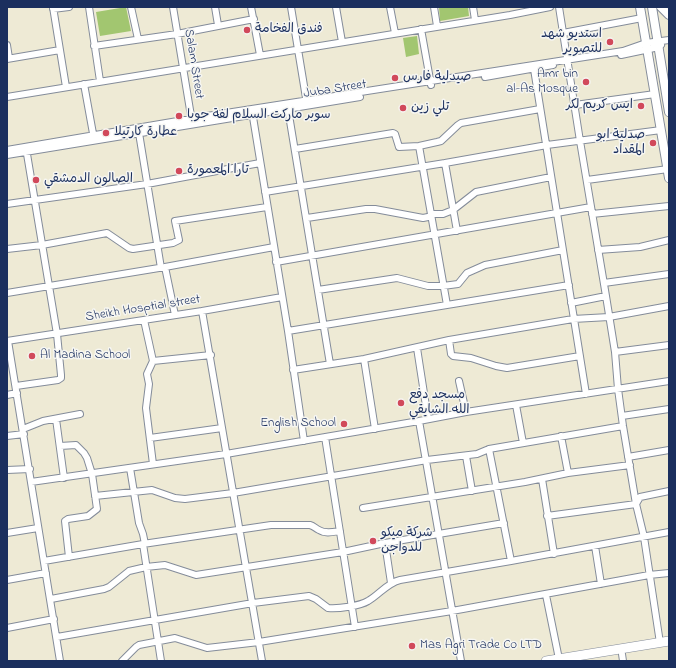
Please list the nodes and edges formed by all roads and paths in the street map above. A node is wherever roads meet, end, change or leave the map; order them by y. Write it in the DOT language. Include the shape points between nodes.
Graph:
graph roads {
  1 [pos="70,7"];
  2 [pos="89,7"];
  3 [pos="131,7"];
  4 [pos="173,7"];
  5 [pos="215,7"];
  6 [pos="251,7"];
  7 [pos="291,7"];
  8 [pos="336,7"];
  9 [pos="390,7"];
  10 [pos="434,7"];
  11 [pos="473,7"];
  12 [pos="509,7"];
  13 [pos="550,7"];
  14 [pos="559,7"];
  15 [pos="640,7"];
  16 [pos="652,7"];
  17 [pos="662,7"];
  18 [pos="53,8"];
  19 [pos="510,15"];
  20 [pos="669,15"];
  21 [pos="642,18"];
  22 [pos="254,19"];
  23 [pos="475,20"];
  24 [pos="218,25"];
  25 [pos="437,26"];
  26 [pos="422,29"];
  27 [pos="395,33"];
  28 [pos="563,33"];
  29 [pos="177,34"];
  30 [pos="138,39"];
  31 [pos="342,42"];
  32 [pos="662,42"];
  33 [pos="7,45"];
  34 [pos="94,46"];
  35 [pos="646,46"];
  36 [pos="298,49"];
  37 [pos="60,50"];
  38 [pos="260,55"];
  39 [pos="8,58"];
  40 [pos="567,61"];
  41 [pos="183,68"];
  42 [pos="534,69"];
  43 [pos="508,70"];
  44 [pos="100,81"];
  45 [pos="430,83"];
  46 [pos="667,83"];
  47 [pos="84,84"];
  48 [pos="66,87"];
  49 [pos="655,94"];
  50 [pos="7,97"];
  51 [pos="307,103"];
  52 [pos="575,105"];
  53 [pos="288,109"];
  54 [pos="540,109"];
  55 [pos="252,112"];
  56 [pos="669,112"];
  57 [pos="192,122"];
  58 [pos="661,130"];
  59 [pos="124,133"];
  60 [pos="139,133"];
  61 [pos="94,138"];
  62 [pos="580,141"];
  63 [pos="547,145"];
  64 [pos="419,146"];
  65 [pos="26,149"];
  66 [pos="295,149"];
  67 [pos="7,150"];
  68 [pos="7,155"];
  69 [pos="260,163"];
  70 [pos="445,163"];
  71 [pos="423,167"];
  72 [pos="668,169"];
  73 [pos="551,177"];
  74 [pos="669,178"];
  75 [pos="587,180"];
  76 [pos="147,184"];
  77 [pos="301,185"];
  78 [pos="265,192"];
  79 [pos="34,200"];
  80 [pos="7,204"];
  81 [pos="669,206"];
  82 [pos="267,207"];
  83 [pos="591,207"];
  84 [pos="453,210"];
  85 [pos="557,213"];
  86 [pos="431,214"];
  87 [pos="592,214"];
  88 [pos="307,218"];
  89 [pos="457,231"];
  90 [pos="435,234"];
  91 [pos="669,240"];
  92 [pos="42,245"];
  93 [pos="157,246"];
  94 [pos="274,247"];
  95 [pos="7,249"];
  96 [pos="563,250"];
  97 [pos="598,250"];
  98 [pos="312,256"];
  99 [pos="276,262"];
  100 [pos="163,268"];
  101 [pos="669,274"];
  102 [pos="604,283"];
  103 [pos="569,285"];
  104 [pos="49,286"];
  105 [pos="443,286"];
  106 [pos="318,290"];
  107 [pos="7,293"];
  108 [pos="606,296"];
  109 [pos="282,297"];
  110 [pos="571,303"];
  111 [pos="447,305"];
  112 [pos="669,306"];
  113 [pos="202,311"];
  114 [pos="175,315"];
  115 [pos="609,317"];
  116 [pos="573,319"];
  117 [pos="144,320"];
  118 [pos="324,326"];
  119 [pos="288,331"];
  120 [pos="57,334"];
  121 [pos="449,340"];
  122 [pos="8,341"];
  123 [pos="669,345"];
  124 [pos="417,348"];
  125 [pos="615,352"];
  126 [pos="211,355"];
  127 [pos="580,356"];
  128 [pos="364,359"];
  129 [pos="153,361"];
  130 [pos="330,364"];
  131 [pos="294,370"];
  132 [pos="459,381"];
  133 [pos="669,381"];
  134 [pos="16,386"];
  135 [pos="618,388"];
  136 [pos="17,393"];
  137 [pos="586,394"];
  138 [pos="7,395"];
  139 [pos="516,405"];
  140 [pos="669,409"];
  141 [pos="466,412"];
  142 [pos="80,414"];
  143 [pos="622,416"];
  144 [pos="56,419"];
  145 [pos="428,419"];
  146 [pos="419,421"];
  147 [pos="623,426"];
  148 [pos="222,428"];
  149 [pos="375,429"];
  150 [pos="23,432"];
  151 [pos="7,436"];
  152 [pos="561,436"];
  153 [pos="325,437"];
  154 [pos="150,438"];
  155 [pos="304,441"];
  156 [pos="523,443"];
  157 [pos="60,446"];
  158 [pos="489,449"];
  159 [pos="669,450"];
  160 [pos="226,454"];
  161 [pos="466,456"];
  162 [pos="628,457"];
  163 [pos="426,460"];
  164 [pos="153,464"];
  165 [pos="630,465"];
  166 [pos="130,468"];
  167 [pos="30,469"];
  168 [pos="7,470"];
  169 [pos="568,473"];
  170 [pos="92,474"];
  171 [pos="332,476"];
  172 [pos="64,478"];
  173 [pos="542,479"];
  174 [pos="31,482"];
  175 [pos="497,486"];
  176 [pos="472,491"];
  177 [pos="669,491"];
  178 [pos="133,492"];
  179 [pos="233,493"];
  180 [pos="95,496"];
  181 [pos="433,497"];
  182 [pos="636,504"];
  183 [pos="363,508"];
  184 [pos="547,516"];
  185 [pos="504,523"];
  186 [pos="38,528"];
  187 [pos="239,529"];
  188 [pos="340,531"];
  189 [pos="669,532"];
  190 [pos="7,533"];
  191 [pos="439,534"];
  192 [pos="644,536"];
  193 [pos="385,543"];
  194 [pos="144,544"];
  195 [pos="595,546"];
  196 [pos="343,552"];
  197 [pos="554,554"];
  198 [pos="69,557"];
  199 [pos="44,561"];
  200 [pos="511,561"];
  201 [pos="146,567"];
  202 [pos="246,567"];
  203 [pos="445,572"];
  204 [pos="46,573"];
  205 [pos="669,573"];
  206 [pos="649,575"];
  207 [pos="7,580"];
  208 [pos="391,584"];
  209 [pos="601,584"];
  210 [pos="546,595"];
  211 [pos="51,599"];
  212 [pos="253,603"];
  213 [pos="351,606"];
  214 [pos="452,611"];
  215 [pos="54,619"];
  216 [pos="155,620"];
  217 [pos="355,627"];
  218 [pos="7,628"];
  219 [pos="57,638"];
  220 [pos="159,641"];
  221 [pos="259,642"];
  222 [pos="664,642"];
  223 [pos="669,646"];
  224 [pos="622,658"];
  225 [pos="558,659"];
  226 [pos="60,661"];
  227 [pos="122,661"];
  228 [pos="161,661"];
  229 [pos="262,661"];
  230 [pos="461,661"];
  231 [pos="546,661"];
  232 [pos="584,661"];
  1 -- 18 [label="street"];
  2 -- 34 [label="street"];
  3 -- 30 [label="street"];
  4 -- 29 [label="street, Salam Street"];
  5 -- 24 [label="street"];
  6 -- 22 [label="street"];
  7 -- 36 [label="street"];
  8 -- 31 [label="street"];
  9 -- 27 [label="street"];
  10 -- 25 [label="street"];
  11 -- 23 [label="street"];
  12 -- 19 [label="street"];
  13 -- 19 [label="street"];
  14 -- 28 [label="street"];
  15 -- 21 [label="main road"];
  16 -- 32 [label="main road"];
  17 -- 20 [label="main road"];
  18 -- 37 [label="street"];
  19 -- 23 [label="street"];
  21 -- 28 [label="street"];
  21 -- 35 [label="main road"];
  22 -- 24 [label="street"];
  22 -- 38 [label="street"];
  23 -- 25 [label="street"];
  24 -- 29 [label="street"];
  25 -- 26 [label="street"];
  26 -- 27 [label="street"];
  26 -- 45 [label="street"];
  27 -- 31 [label="street"];
  28 -- 40 [label="street"];
  29 -- 30 [label="street"];
  29 -- 41 [label="street, Salam Street"];
  30 -- 34 [label="street"];
  31 -- 36 [label="street"];
  32 -- 35 [label="street, Juba Street"];
  32 -- 46 [label="main road"];
  33 -- 39 [label="street"];
  34 -- 44 [label="street"];
  35 -- 40 [label="street, Juba Street"];
  35 -- 49 [label="main road"];
  36 -- 38 [label="street"];
  36 -- 51 [label="street"];
  37 -- 39 [label="street"];
  37 -- 48 [label="street"];
  38 -- 41 [label="street"];
  40 -- 42 [label="street, Juba Street"];
  40 -- 43 [label="street, Juba Street"];
  40 -- 52 [label="street"];
  41 -- 44 [label="street"];
  41 -- 57 [label="street, Salam Street"];
  42 -- 43 [label="street, Juba Street"];
  42 -- 54 [label="street"];
  43 -- 45 [label="street, Juba Street"];
  44 -- 47 [label="street"];
  45 -- 51 [label="street, Juba Street"];
  46 -- 56 [label="main road"];
  47 -- 48 [label="street"];
  47 -- 61 [label="street"];
  48 -- 50 [label="street"];
  49 -- 52 [label="street"];
  49 -- 58 [label="main road"];
  51 -- 53 [label="street, Juba Street"];
  51 -- 55 [label="street, Juba Street"];
  52 -- 62 [label="street"];
  53 -- 55 [label="street, Juba Street"];
  53 -- 66 [label="street"];
  54 -- 63 [label="street"];
  54 -- 64 [label="street" via="460,124 441,141"];
  55 -- 57 [label="street, Juba Street"];
  55 -- 69 [label="street"];
  57 -- 59 [label="street, Juba Street"];
  57 -- 60 [label="street, Juba Street"];
  58 -- 62 [label="street"];
  58 -- 72 [label="main road"];
  59 -- 60 [label="street, Juba Street"];
  59 -- 61 [label="street, Juba Street"];
  60 -- 76 [label="street"];
  61 -- 65 [label="street, Juba Street"];
  62 -- 63 [label="street"];
  62 -- 75 [label="street"];
  63 -- 70 [label="street"];
  63 -- 73 [label="street"];
  64 -- 66 [label="street" via="399,147 395,134 392,133"];
  64 -- 71 [label="street"];
  65 -- 67 [label="street, Juba Street"];
  65 -- 68 [label="street, Juba Street"];
  65 -- 79 [label="street"];
  66 -- 77 [label="street"];
  69 -- 76 [label="street"];
  69 -- 78 [label="street"];
  70 -- 71 [label="street"];
  70 -- 84 [label="street"];
  71 -- 77 [label="street"];
  71 -- 86 [label="street"];
  72 -- 74 [label="main road"];
  72 -- 75 [label="street"];
  73 -- 84 [label="street" via="476,192"];
  73 -- 85 [label="street"];
  75 -- 83 [label="street"];
  76 -- 79 [label="street"];
  76 -- 93 [label="street"];
  77 -- 78 [label="street"];
  77 -- 88 [label="street"];
  78 -- 82 [label="street"];
  79 -- 80 [label="street"];
  79 -- 92 [label="street"];
  81 -- 87 [label="street"];
  82 -- 93 [label="street" via="175,221 179,240"];
  82 -- 94 [label="street"];
  83 -- 85 [label="street"];
  83 -- 87 [label="street"];
  84 -- 86 [label="street" via="443,214"];
  84 -- 89 [label="street"];
  85 -- 89 [label="street"];
  85 -- 96 [label="street"];
  86 -- 88 [label="street" via="422,218 366,209"];
  86 -- 90 [label="street"];
  87 -- 97 [label="street"];
  88 -- 98 [label="street"];
  89 -- 90 [label="street"];
  90 -- 98 [label="street"];
  90 -- 105 [label="street"];
  91 -- 97 [label="street" via="640,247"];
  92 -- 93 [label="street" via="107,233 131,249"];
  92 -- 95 [label="street"];
  92 -- 104 [label="street"];
  93 -- 100 [label="street"];
  94 -- 99 [label="street"];
  94 -- 100 [label="street"];
  96 -- 103 [label="street"];
  96 -- 105 [label="street" via="485,265 467,273 458,284"];
  97 -- 102 [label="street"];
  98 -- 99 [label="street"];
  98 -- 106 [label="street"];
  99 -- 109 [label="street"];
  100 -- 104 [label="street"];
  100 -- 114 [label="street"];
  101 -- 102 [label="street"];
  102 -- 108 [label="street"];
  103 -- 110 [label="street"];
  103 -- 111 [label="street"];
  104 -- 107 [label="street"];
  104 -- 120 [label="street"];
  105 -- 106 [label="street" via="428,286 397,278"];
  105 -- 111 [label="street"];
  106 -- 118 [label="street"];
  108 -- 110 [label="street"];
  108 -- 115 [label="street"];
  109 -- 113 [label="street, Sheikh Hosptial street"];
  109 -- 119 [label="street"];
  110 -- 116 [label="street"];
  111 -- 118 [label="street"];
  112 -- 115 [label="street"];
  113 -- 114 [label="street, Sheikh Hosptial street"];
  113 -- 126 [label="street"];
  114 -- 117 [label="street, Sheikh Hosptial street"];
  115 -- 116 [label="street"];
  115 -- 125 [label="street"];
  116 -- 121 [label="street"];
  116 -- 127 [label="street"];
  117 -- 120 [label="street, Sheikh Hosptial street"];
  117 -- 129 [label="street"];
  118 -- 119 [label="street"];
  118 -- 130 [label="street"];
  119 -- 131 [label="street"];
  120 -- 122 [label="street, Sheikh Hosptial street"];
  120 -- 134 [label="street" via="61,378"];
  121 -- 124 [label="street"];
  121 -- 127 [label="street" via="453,356 502,367"];
  122 -- 134 [label="street"];
  123 -- 125 [label="street"];
  124 -- 128 [label="street"];
  124 -- 145 [label="street"];
  125 -- 135 [label="street"];
  126 -- 129 [label="street"];
  126 -- 148 [label="street"];
  127 -- 137 [label="street"];
  128 -- 130 [label="street"];
  128 -- 149 [label="street"];
  129 -- 154 [label="street" via="147,374 149,384 146,408"];
  130 -- 131 [label="street"];
  131 -- 155 [label="street"];
  132 -- 141 [label="street"];
  133 -- 135 [label="street"];
  134 -- 136 [label="street"];
  135 -- 137 [label="street"];
  135 -- 143 [label="street"];
  136 -- 138 [label="street"];
  136 -- 150 [label="street"];
  137 -- 139 [label="street"];
  139 -- 141 [label="street"];
  139 -- 156 [label="street"];
  140 -- 143 [label="street"];
  141 -- 145 [label="street"];
  142 -- 144 [label="street"];
  143 -- 147 [label="street"];
  144 -- 150 [label="street" via="43,421"];
  144 -- 157 [label="street"];
  145 -- 146 [label="street"];
  146 -- 149 [label="street"];
  146 -- 163 [label="street"];
  147 -- 152 [label="street"];
  147 -- 162 [label="street"];
  148 -- 154 [label="street"];
  148 -- 160 [label="street"];
  149 -- 153 [label="street"];
  150 -- 151 [label="street"];
  150 -- 167 [label="street"];
  152 -- 156 [label="street"];
  152 -- 169 [label="street"];
  153 -- 155 [label="street"];
  153 -- 171 [label="street"];
  154 -- 164 [label="street"];
  155 -- 160 [label="street"];
  156 -- 158 [label="street"];
  157 -- 170 [label="street" via="76,445 85,455"];
  157 -- 172 [label="street"];
  158 -- 161 [label="street"];
  158 -- 175 [label="street"];
  159 -- 162 [label="street"];
  160 -- 164 [label="street"];
  160 -- 179 [label="street"];
  161 -- 163 [label="street"];
  161 -- 176 [label="street"];
  162 -- 165 [label="street"];
  163 -- 171 [label="street"];
  163 -- 181 [label="street"];
  164 -- 166 [label="street"];
  165 -- 169 [label="street"];
  165 -- 182 [label="street"];
  166 -- 170 [label="street"];
  166 -- 178 [label="street"];
  167 -- 168 [label="street"];
  167 -- 174 [label="street"];
  169 -- 173 [label="street"];
  170 -- 172 [label="street"];
  170 -- 180 [label="street"];
  171 -- 179 [label="street"];
  171 -- 188 [label="street"];
  172 -- 174 [label="street"];
  173 -- 175 [label="street"];
  173 -- 184 [label="street"];
  174 -- 186 [label="street"];
  175 -- 176 [label="street"];
  175 -- 185 [label="street"];
  176 -- 181 [label="street"];
  177 -- 182 [label="street" via="640,497"];
  178 -- 179 [label="street" via="157,491 180,499"];
  178 -- 180 [label="street"];
  178 -- 194 [label="street"];
  179 -- 187 [label="street"];
  180 -- 198 [label="street" via="97,509 88,516 66,521"];
  181 -- 183 [label="street"];
  181 -- 191 [label="street"];
  182 -- 184 [label="street"];
  182 -- 192 [label="street"];
  184 -- 197 [label="street"];
  185 -- 191 [label="street"];
  185 -- 200 [label="street"];
  186 -- 190 [label="street"];
  186 -- 199 [label="street"];
  187 -- 188 [label="street" via="271,525 310,525 320,531"];
  187 -- 194 [label="street"];
  187 -- 202 [label="street"];
  188 -- 196 [label="street"];
  189 -- 192 [label="street"];
  191 -- 193 [label="street"];
  191 -- 203 [label="street"];
  192 -- 195 [label="street"];
  192 -- 206 [label="street"];
  193 -- 196 [label="street"];
  193 -- 208 [label="street"];
  194 -- 198 [label="street"];
  194 -- 201 [label="street"];
  195 -- 197 [label="street"];
  195 -- 209 [label="street"];
  196 -- 202 [label="street"];
  196 -- 213 [label="street"];
  197 -- 200 [label="street"];
  198 -- 199 [label="street"];
  199 -- 204 [label="street"];
  200 -- 203 [label="street"];
  201 -- 202 [label="street" via="165,565 196,575"];
  201 -- 211 [label="street" via="129,571 104,589"];
  201 -- 216 [label="street"];
  202 -- 212 [label="street"];
  203 -- 208 [label="street"];
  203 -- 214 [label="street"];
  204 -- 207 [label="street"];
  204 -- 211 [label="street"];
  205 -- 206 [label="street"];
  206 -- 209 [label="street"];
  206 -- 222 [label="street"];
  208 -- 213 [label="street" via="368,602"];
  209 -- 210 [label="street"];
  210 -- 214 [label="street"];
  210 -- 225 [label="street"];
  211 -- 215 [label="street"];
  212 -- 213 [label="street" via="308,596 328,608"];
  212 -- 216 [label="street"];
  212 -- 221 [label="street"];
  213 -- 217 [label="street"];
  214 -- 217 [label="street"];
  214 -- 230 [label="street"];
  215 -- 218 [label="street"];
  215 -- 219 [label="street"];
  216 -- 219 [label="street"];
  216 -- 220 [label="street"];
  217 -- 221 [label="street"];
  219 -- 226 [label="street"];
  220 -- 221 [label="street" via="178,638 207,648"];
  220 -- 227 [label="street" via="136,647"];
  220 -- 228 [label="street"];
  221 -- 229 [label="street"];
  222 -- 225 [label="highway"];
  223 -- 224 [label="highway"];
  224 -- 232 [label="highway"];
  225 -- 231 [label="highway"];
}
